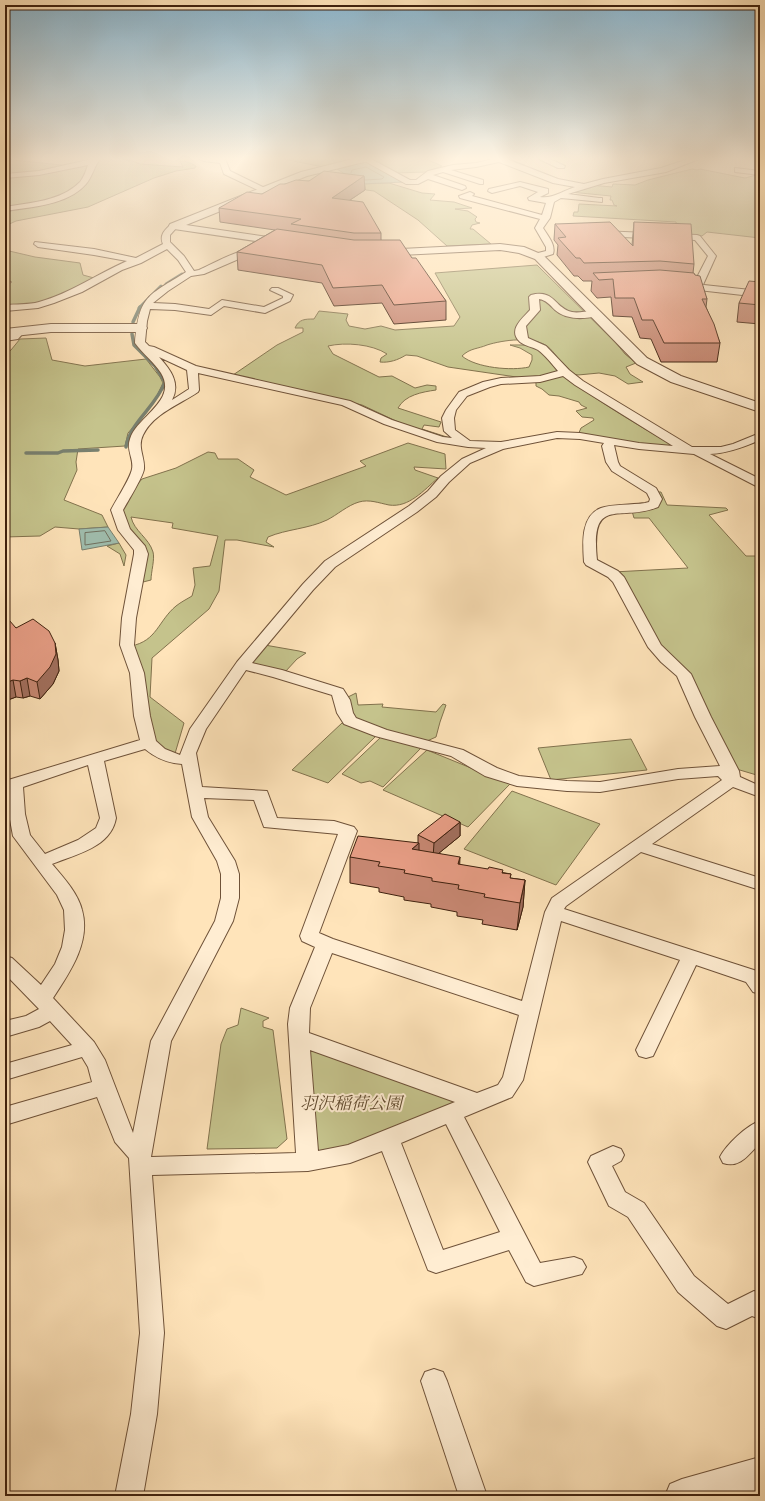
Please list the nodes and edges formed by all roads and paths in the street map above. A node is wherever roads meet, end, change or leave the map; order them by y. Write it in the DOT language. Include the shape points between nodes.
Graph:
graph roads {
  1 [pos="169,229"];
  2 [pos="196,229"];
  3 [pos="540,229"];
  4 [pos="590,235"];
  5 [pos="276,240"];
  6 [pos="38,244"];
  7 [pos="167,245"];
  8 [pos="299,245"];
  9 [pos="370,253"];
  10 [pos="537,256"];
  11 [pos="138,261"];
  12 [pos="189,274"];
  13 [pos="664,284"];
  14 [pos="584,286"];
  15 [pos="568,287"];
  16 [pos="697,287"];
  17 [pos="275,290"];
  18 [pos="760,294"];
  19 [pos="147,306"];
  20 [pos="5,308"];
  21 [pos="595,314"];
  22 [pos="141,328"];
  23 [pos="20,331"];
  24 [pos="5,333"];
  25 [pos="5,338"];
  26 [pos="143,346"];
  27 [pos="192,368"];
  28 [pos="565,372"];
  29 [pos="162,408"];
  30 [pos="760,408"];
  31 [pos="760,436"];
  32 [pos="611,441"];
  33 [pos="468,444"];
  34 [pos="500,446"];
  35 [pos="691,451"];
  36 [pos="760,484"];
  37 [pos="242,665"];
  38 [pos="148,743"];
  39 [pos="94,758"];
  40 [pos="188,760"];
  41 [pos="732,780"];
  42 [pos="10,786"];
  43 [pos="194,792"];
  44 [pos="760,792"];
  45 [pos="639,846"];
  46 [pos="42,861"];
  47 [pos="760,884"];
  48 [pos="554,912"];
  49 [pos="326,944"];
  50 [pos="691,956"];
  51 [pos="5,963"];
  52 [pos="760,987"];
  53 [pos="47,1004"];
  54 [pos="530,1011"];
  55 [pos="5,1030"];
  56 [pos="299,1038"];
  57 [pos="87,1048"];
  58 [pos="646,1050"];
  59 [pos="5,1072"];
  60 [pos="104,1087"];
  61 [pos="478,1102"];
  62 [pos="451,1114"];
  63 [pos="5,1116"];
  64 [pos="760,1130"];
  65 [pos="388,1138"];
  66 [pos="613,1155"];
  67 [pos="731,1157"];
  68 [pos="141,1160"];
  69 [pos="308,1162"];
  70 [pos="515,1238"];
  71 [pos="574,1267"];
  72 [pos="760,1308"];
  73 [pos="434,1381"];
  74 [pos="760,1474"];
  75 [pos="721,1491"];
  76 [pos="129,1496"];
  77 [pos="473,1496"];
  78 [pos="682,1496"];
  1 -- 7 [label="street" via="165,236"];
  2 -- 5 [label="street"];
  3 -- 10 [label="street" via="546,237 550,252"];
  4 -- 16 [label="street" via="697,238 712,256"];
  5 -- 8 [label="street"];
  5 -- 12 [label="street" via="201,272"];
  6 -- 11 [label="street"];
  7 -- 11 [label="street"];
  7 -- 12 [label="street" via="181,258"];
  9 -- 10 [label="street" via="500,247 526,251"];
  10 -- 15 [label="street"];
  11 -- 20 [label="street" via="51,301"];
  12 -- 19 [label="street" via="168,286"];
  13 -- 16 [label="street"];
  14 -- 15 [label="street"];
  15 -- 21 [label="street"];
  16 -- 18 [label="street"];
  17 -- 19 [label="street" via="288,295 287,299 264,310 229,303 222,303 211,312"];
  19 -- 22 [label="street"];
  21 -- 28 [label="street" via="568,314 550,299 534,297 535,310 520,326 524,340 542,348"];
  21 -- 30 [label="street" via="636,356 652,367 690,385"];
  22 -- 23 [label="street" via="51,328"];
  22 -- 26 [label="street" via="140,343"];
  23 -- 24 [label="street"];
  23 -- 25 [label="street" via="15,337"];
  26 -- 27 [label="street"];
  26 -- 29 [label="street" via="161,364 170,379 171,391"];
  27 -- 29 [label="street" via="194,390"];
  27 -- 33 [label="street" via="346,403 388,422 441,440"];
  28 -- 33 [label="street" via="540,379 487,384 463,394 448,418 450,431"];
  28 -- 35 [label="street" via="633,418"];
  29 -- 38 [label="street" via="141,428 136,437 134,446 139,462 138,470 117,510 124,530 140,549 141,554 129,618 127,645 137,673"];
  31 -- 35 [label="street" via="721,450"];
  32 -- 34 [label="street" via="557,435"];
  32 -- 35 [label="street"];
  32 -- 41 [label="street" via="608,446 616,468 652,491 656,499 654,504 647,506 604,511 599,514 589,533 591,562 619,580 655,647 684,674 731,771"];
  33 -- 34 [label="street"];
  34 -- 37 [label="street" via="466,462 413,509 330,564"];
  35 -- 36 [label="street"];
  37 -- 40 [label="street" via="198,729 188,753"];
  37 -- 41 [label="street" via="338,692 350,721 381,733 457,753 491,772 517,781 600,787 678,774 722,771"];
  38 -- 39 [label="street"];
  38 -- 40 [label="street" via="174,759"];
  39 -- 42 [label="street"];
  39 -- 46 [label="street" via="108,818 107,825 102,834 93,839"];
  40 -- 43 [label="street"];
  41 -- 44 [label="street"];
  41 -- 45 [label="street"];
  42 -- 46 [label="street" via="22,836"];
  43 -- 49 [label="street" via="262,795 270,823 334,827 348,831 309,936"];
  43 -- 68 [label="street" via="200,817 226,861 230,874 230,898 224,921 161,1041"];
  45 -- 47 [label="street"];
  45 -- 48 [label="street" via="558,902"];
  46 -- 53 [label="street" via="65,893 73,910 74,930 71,947"];
  48 -- 50 [label="street"];
  48 -- 54 [label="street"];
  49 -- 54 [label="street"];
  49 -- 56 [label="street" via="300,1008"];
  50 -- 52 [label="street" via="753,977"];
  50 -- 58 [label="street"];
  51 -- 53 [label="street"];
  53 -- 55 [label="street" via="32,1022"];
  53 -- 57 [label="street"];
  54 -- 61 [label="street" via="513,1080 505,1091"];
  56 -- 61 [label="street"];
  56 -- 69 [label="street"];
  57 -- 59 [label="street"];
  57 -- 60 [label="street" via="98,1066"];
  60 -- 63 [label="street"];
  60 -- 68 [label="street" via="124,1136"];
  61 -- 62 [label="street"];
  62 -- 65 [label="street"];
  62 -- 70 [label="street"];
  64 -- 67 [label="street"];
  65 -- 69 [label="street" via="350,1154"];
  65 -- 70 [label="street" via="436,1263"];
  66 -- 72 [label="street" via="599,1162 617,1199 636,1210 686,1284 726,1318 754,1302"];
  68 -- 69 [label="street"];
  68 -- 76 [label="street" via="152,1333 144,1414"];
  70 -- 71 [label="street" via="534,1274"];
  73 -- 77 [label="street"];
  74 -- 75 [label="street"];
  75 -- 78 [label="street"];
}
